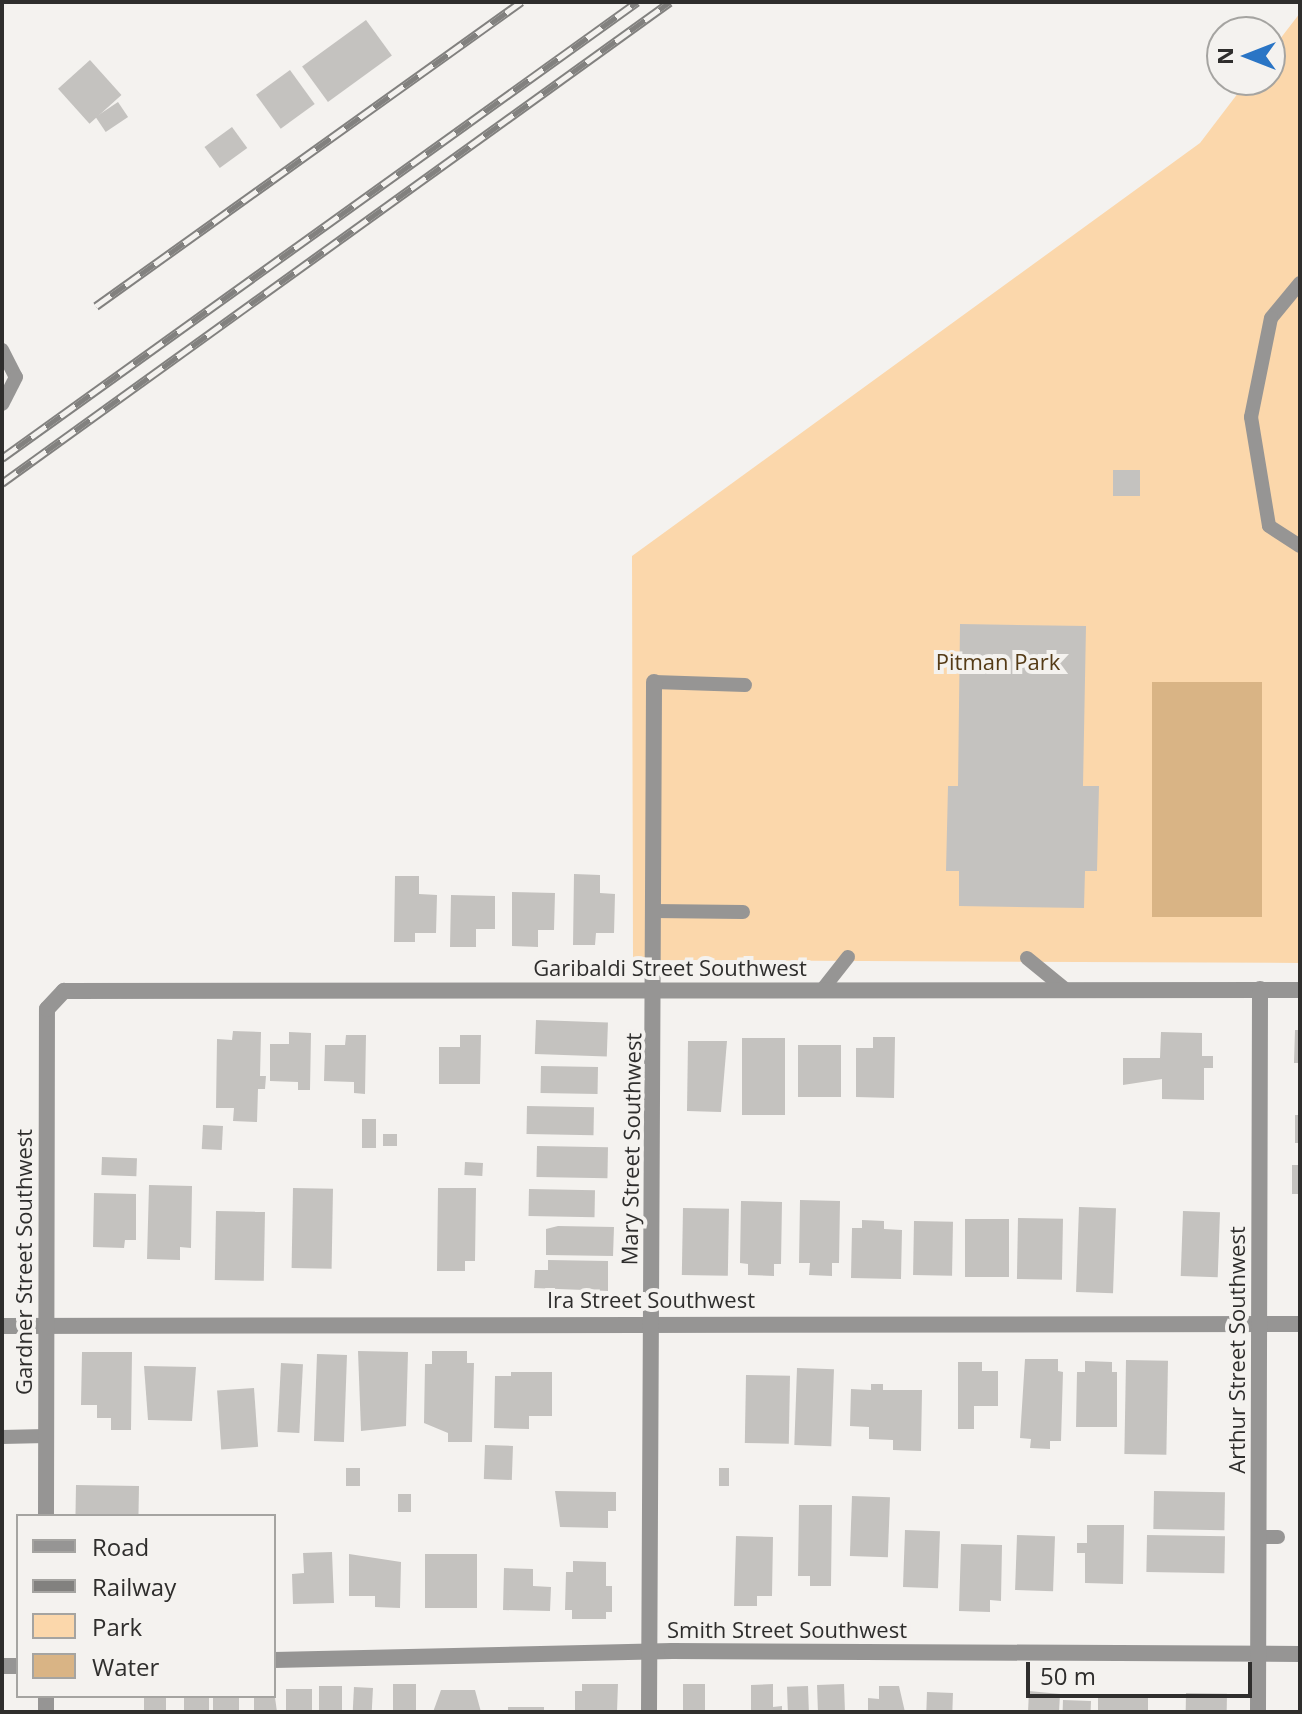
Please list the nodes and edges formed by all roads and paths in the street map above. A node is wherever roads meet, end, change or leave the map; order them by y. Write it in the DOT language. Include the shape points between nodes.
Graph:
graph roads {
  1 [pos="1300,283"];
  2 [pos="2,350"];
  3 [pos="2,404"];
  4 [pos="1300,546"];
  5 [pos="654,682"];
  6 [pos="745,685"];
  7 [pos="654,911"];
  8 [pos="743,912"];
  9 [pos="848,957"];
  10 [pos="1027,958"];
  11 [pos="1065,989"];
  12 [pos="1260,989"];
  13 [pos="822,990"];
  14 [pos="1300,990"];
  15 [pos="654,991"];
  16 [pos="47,1009"];
  17 [pos="651,1322"];
  18 [pos="1259,1324"];
  19 [pos="1300,1324"];
  20 [pos="46,1325"];
  21 [pos="2,1326"];
  22 [pos="46,1436"];
  23 [pos="2,1437"];
  24 [pos="46,1514"];
  25 [pos="1258,1537"];
  26 [pos="1278,1537"];
  27 [pos="649,1652"];
  28 [pos="1300,1654"];
  29 [pos="1258,1655"];
  30 [pos="276,1660"];
  31 [pos="649,1712"];
  32 [pos="1258,1712"];
  1 -- 4 [label="lane" via="1271,318 1251,417 1269,526"];
  2 -- 3 [label="lane" via="16,377"];
  5 -- 6 [label="lane"];
  5 -- 7 [label="street, Mary Street Southwest"];
  7 -- 8 [label="lane"];
  7 -- 15 [label="street, Mary Street Southwest"];
  9 -- 13 [label="lane"];
  10 -- 11 [label="lane"];
  11 -- 12 [label="street, Garibaldi Street Southwest"];
  11 -- 13 [label="street, Garibaldi Street Southwest"];
  12 -- 14 [label="street, Garibaldi Street Southwest"];
  12 -- 18 [label="street, Arthur Street Southwest"];
  13 -- 15 [label="street, Garibaldi Street Southwest"];
  15 -- 16 [label="street, Garibaldi Street Southwest" via="64,991"];
  15 -- 17 [label="street, Mary Street Southwest"];
  16 -- 20 [label="street, Gardner Street Southwest"];
  17 -- 18 [label="street, Ira Street Southwest"];
  17 -- 20 [label="street, Ira Street Southwest"];
  17 -- 27 [label="street, Mary Street Southwest"];
  18 -- 19 [label="street, Ira Street Southwest"];
  18 -- 25 [label="street, Arthur Street Southwest"];
  20 -- 21 [label="street, Ira Street Southwest"];
  20 -- 22 [label="street, Gardner Street Southwest"];
  22 -- 23 [label="lane"];
  22 -- 24 [label="street, Gardner Street Southwest"];
  25 -- 26 [label="lane"];
  25 -- 29 [label="street, Arthur Street Southwest"];
  27 -- 29 [label="street, Smith Street Southwest"];
  27 -- 30 [label="street, Smith Street Southwest"];
  27 -- 31 [label="street, Mary Street Southwest"];
  28 -- 29 [label="street, Smith Street Southwest"];
  29 -- 32 [label="street, Arthur Street Southwest"];
}
